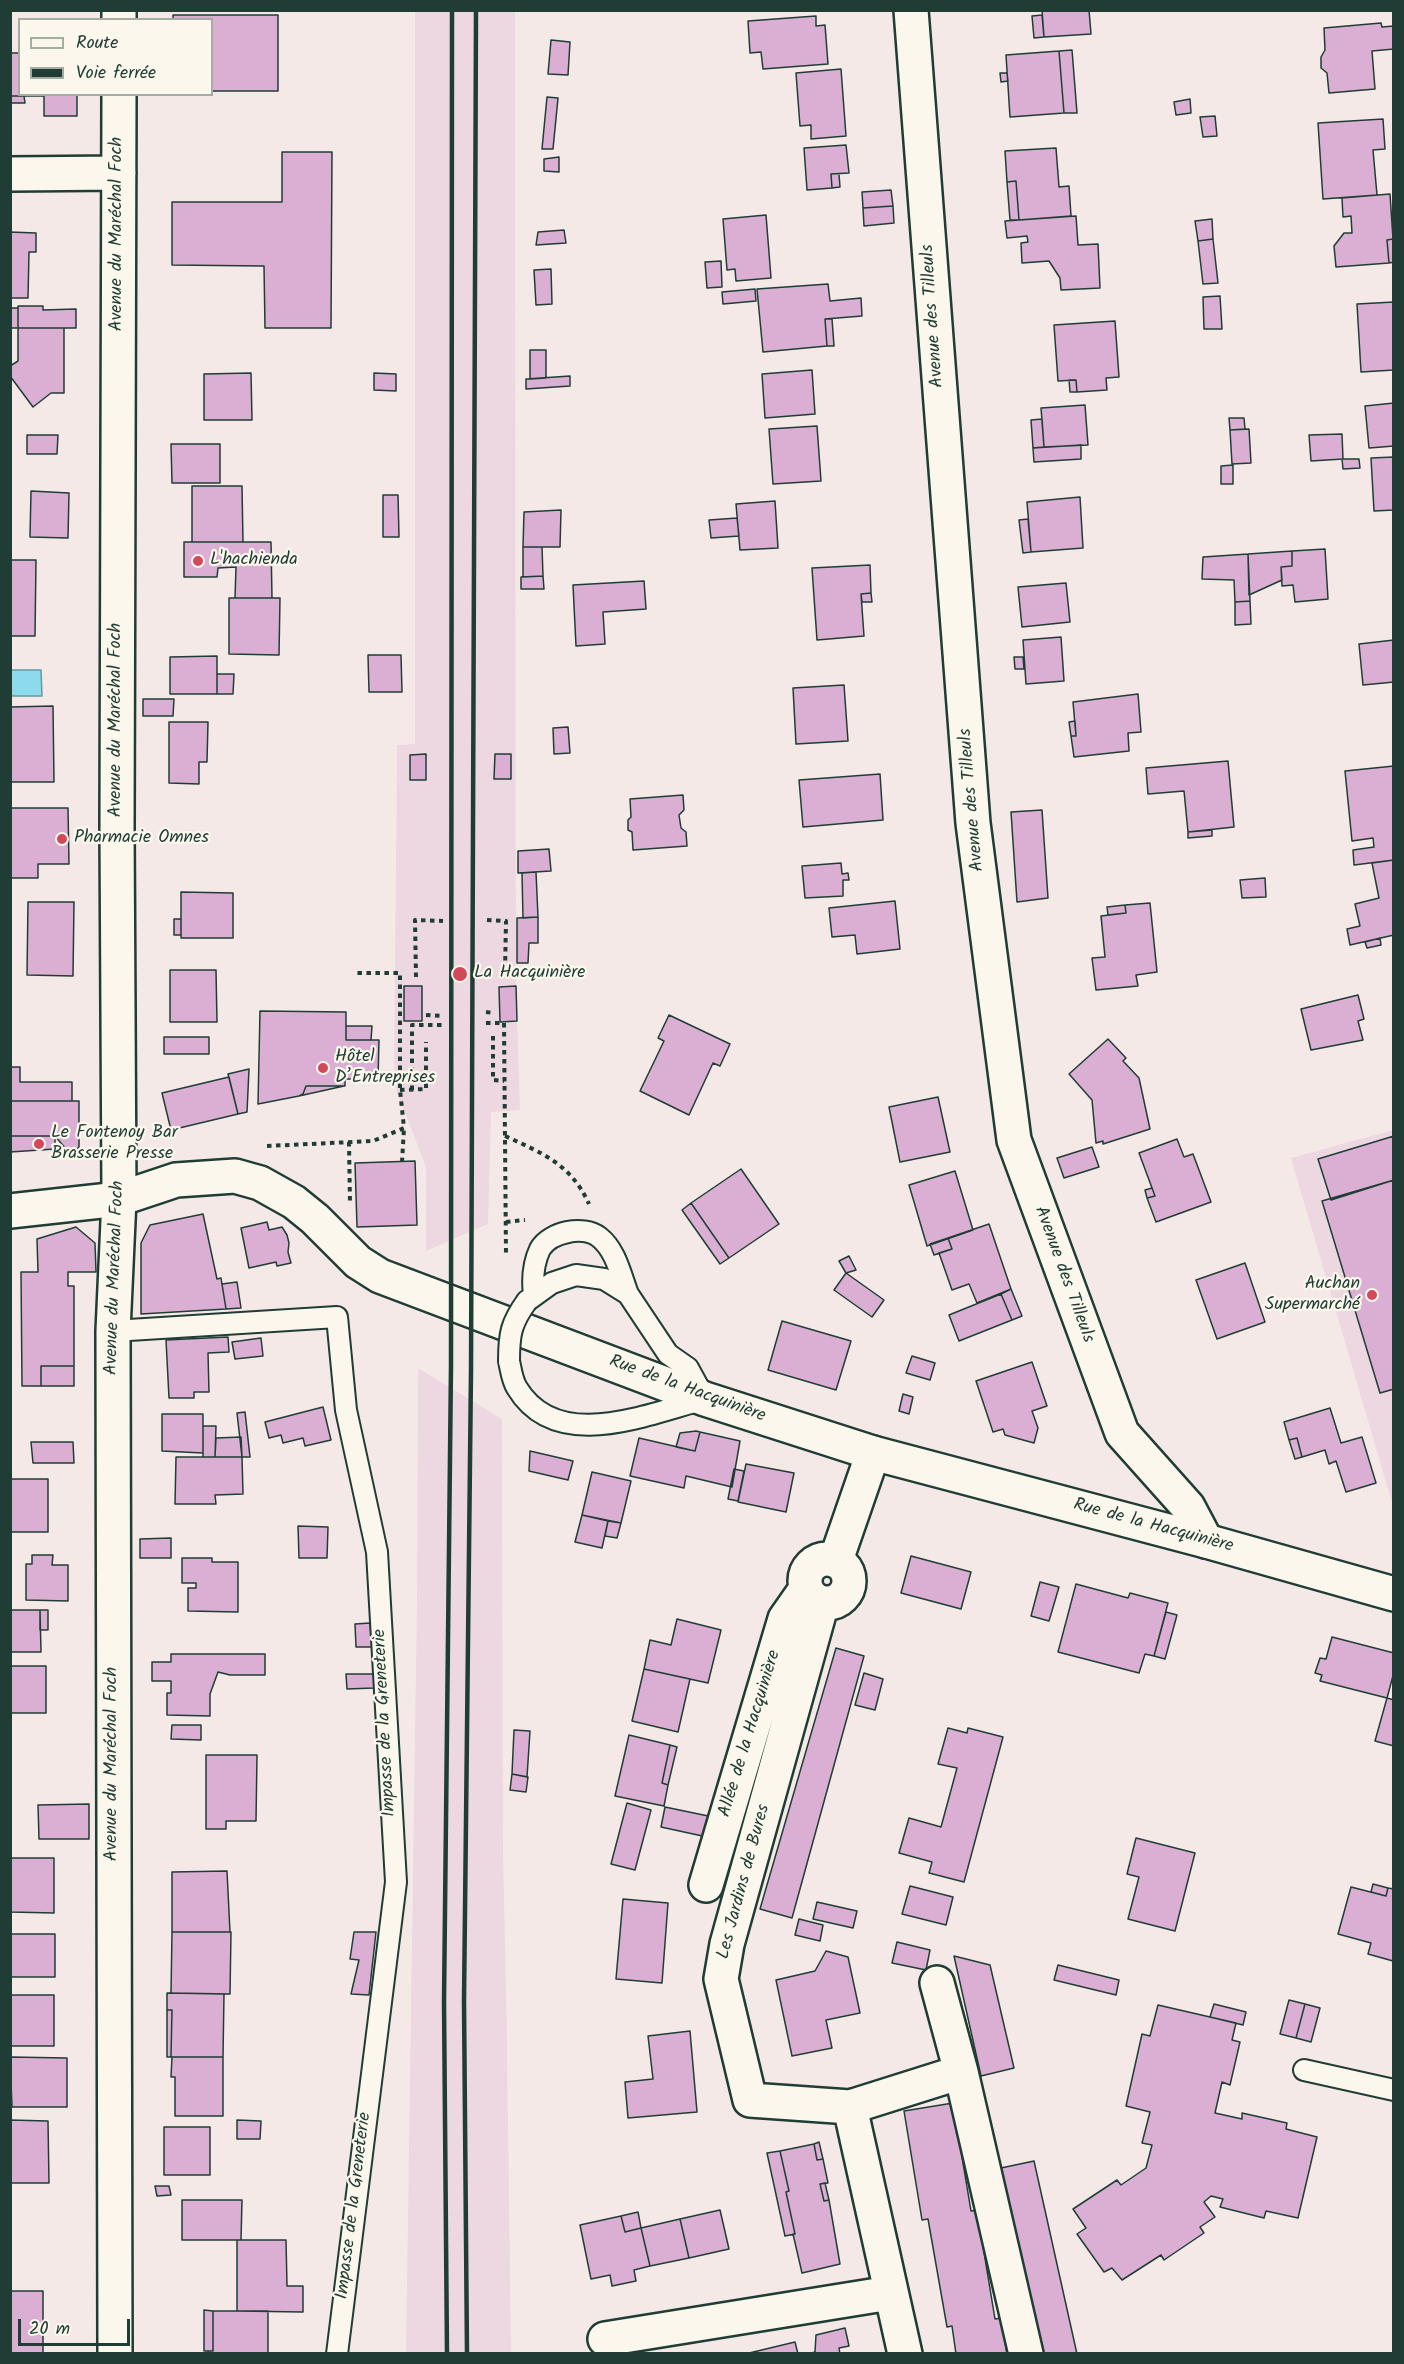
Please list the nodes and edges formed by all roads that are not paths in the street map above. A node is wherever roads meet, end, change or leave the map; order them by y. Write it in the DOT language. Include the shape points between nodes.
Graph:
graph roads {
  1 [pos="911,10"];
  2 [pos="118,96"];
  3 [pos="119,173"];
  4 [pos="10,174"];
  5 [pos="119,1199"];
  6 [pos="10,1211"];
  7 [pos="628,1294"];
  8 [pos="530,1298"];
  9 [pos="113,1331"];
  10 [pos="705,1399"];
  11 [pos="873,1453"];
  12 [pos="1206,1541"];
  13 [pos="1394,1593"];
  14 [pos="814,1596"];
  15 [pos="706,1885"];
  16 [pos="937,1983"];
  17 [pos="1304,2070"];
  18 [pos="961,2072"];
  19 [pos="1394,2090"];
  20 [pos="850,2107"];
  21 [pos="890,2293"];
  22 [pos="605,2339"];
  23 [pos="115,2354"];
  24 [pos="337,2354"];
  25 [pos="905,2354"];
  26 [pos="1026,2354"];
  1 -- 12 [label="street, Avenue des Tilleuls" via="973,823 1014,1140 1122,1433 1188,1507"];
  2 -- 3 [label="street, Avenue du Maréchal Foch"];
  3 -- 4 [label="street"];
  3 -- 5 [label="street, Avenue du Maréchal Foch"];
  5 -- 6 [label="street, Rue de la Hacquinière"];
  5 -- 9 [label="street, Avenue du Maréchal Foch"];
  5 -- 10 [label="street, Rue de la Hacquinière" via="176,1180 235,1176 260,1183 294,1202 358,1262 380,1276"];
  7 -- 8 [label="lane" via="604,1279 576,1275 552,1283"];
  7 -- 8 [label="lane" via="614,1255 598,1236 577,1231 560,1234 541,1247"];
  7 -- 10 [label="lane" via="668,1354 688,1368"];
  8 -- 10 [label="lane, bridge" via="514,1319 508,1361 515,1386 531,1406 569,1424 591,1425 625,1421"];
  9 -- 23 [label="street, Avenue du Maréchal Foch"];
  9 -- 24 [label="lane, Impasse de la Greneterie" via="337,1317 346,1410 377,1552 396,1882"];
  10 -- 11 [label="street, Rue de la Hacquinière"];
  11 -- 12 [label="street, Rue de la Hacquinière"];
  11 -- 14 [label="street" via="836,1560 847,1570 848,1592 836,1603"];
  12 -- 13 [label="street, Rue de la Hacquinière"];
  14 -- 15 [label="street, Allée de la Hacquinière" via="785,1619"];
  14 -- 20 [label="street, Les Jardins de Bures" via="721,1979 750,2100"];
  16 -- 18 [label="street"];
  17 -- 19 [label="lane"];
  18 -- 20 [label="street, Les Jardins de Bures"];
  18 -- 26 [label="street"];
  20 -- 21 [label="street"];
  21 -- 22 [label="street"];
  21 -- 25 [label="street"];
}
